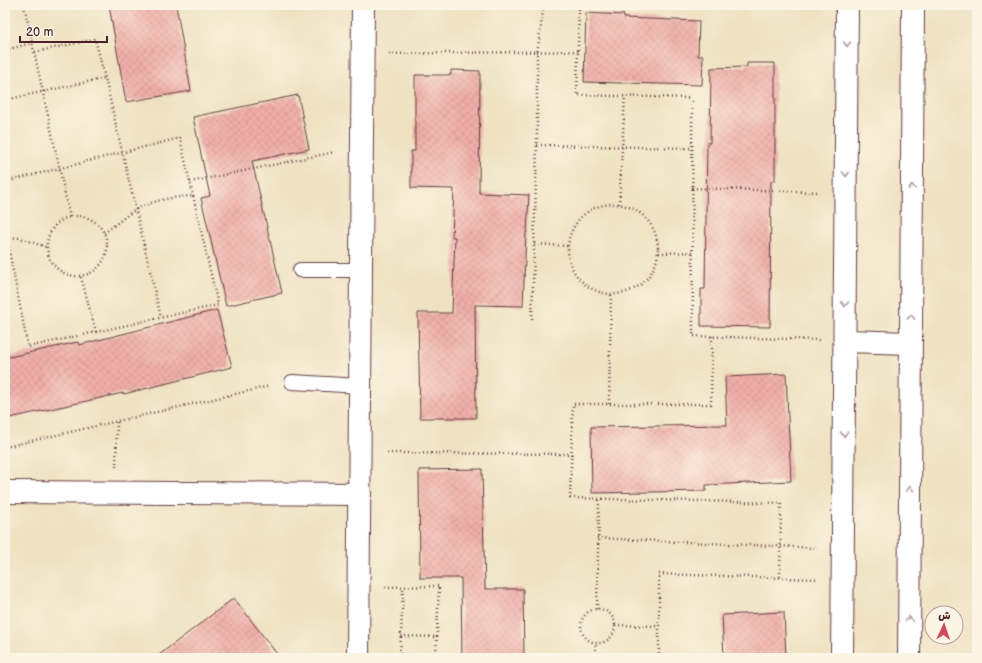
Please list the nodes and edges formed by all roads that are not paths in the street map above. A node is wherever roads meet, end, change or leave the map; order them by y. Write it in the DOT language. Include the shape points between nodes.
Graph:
graph roads {
  1 [pos="364,5"];
  2 [pos="847,5"];
  3 [pos="916,10"];
  4 [pos="300,270"];
  5 [pos="361,270"];
  6 [pos="845,341"];
  7 [pos="911,343"];
  8 [pos="292,382"];
  9 [pos="360,386"];
  10 [pos="5,492"];
  11 [pos="360,494"];
  12 [pos="358,658"];
  13 [pos="842,658"];
  14 [pos="908,658"];
  1 -- 5 [label="street"];
  2 -- 6 [label="street, one-way"];
  7 -- 3 [label="street, one-way"];
  4 -- 5 [label="lane"];
  5 -- 9 [label="street"];
  6 -- 7 [label="street"];
  6 -- 13 [label="street, one-way"];
  14 -- 7 [label="street, one-way"];
  8 -- 9 [label="lane"];
  9 -- 11 [label="street"];
  10 -- 11 [label="street"];
  11 -- 12 [label="street"];
}
